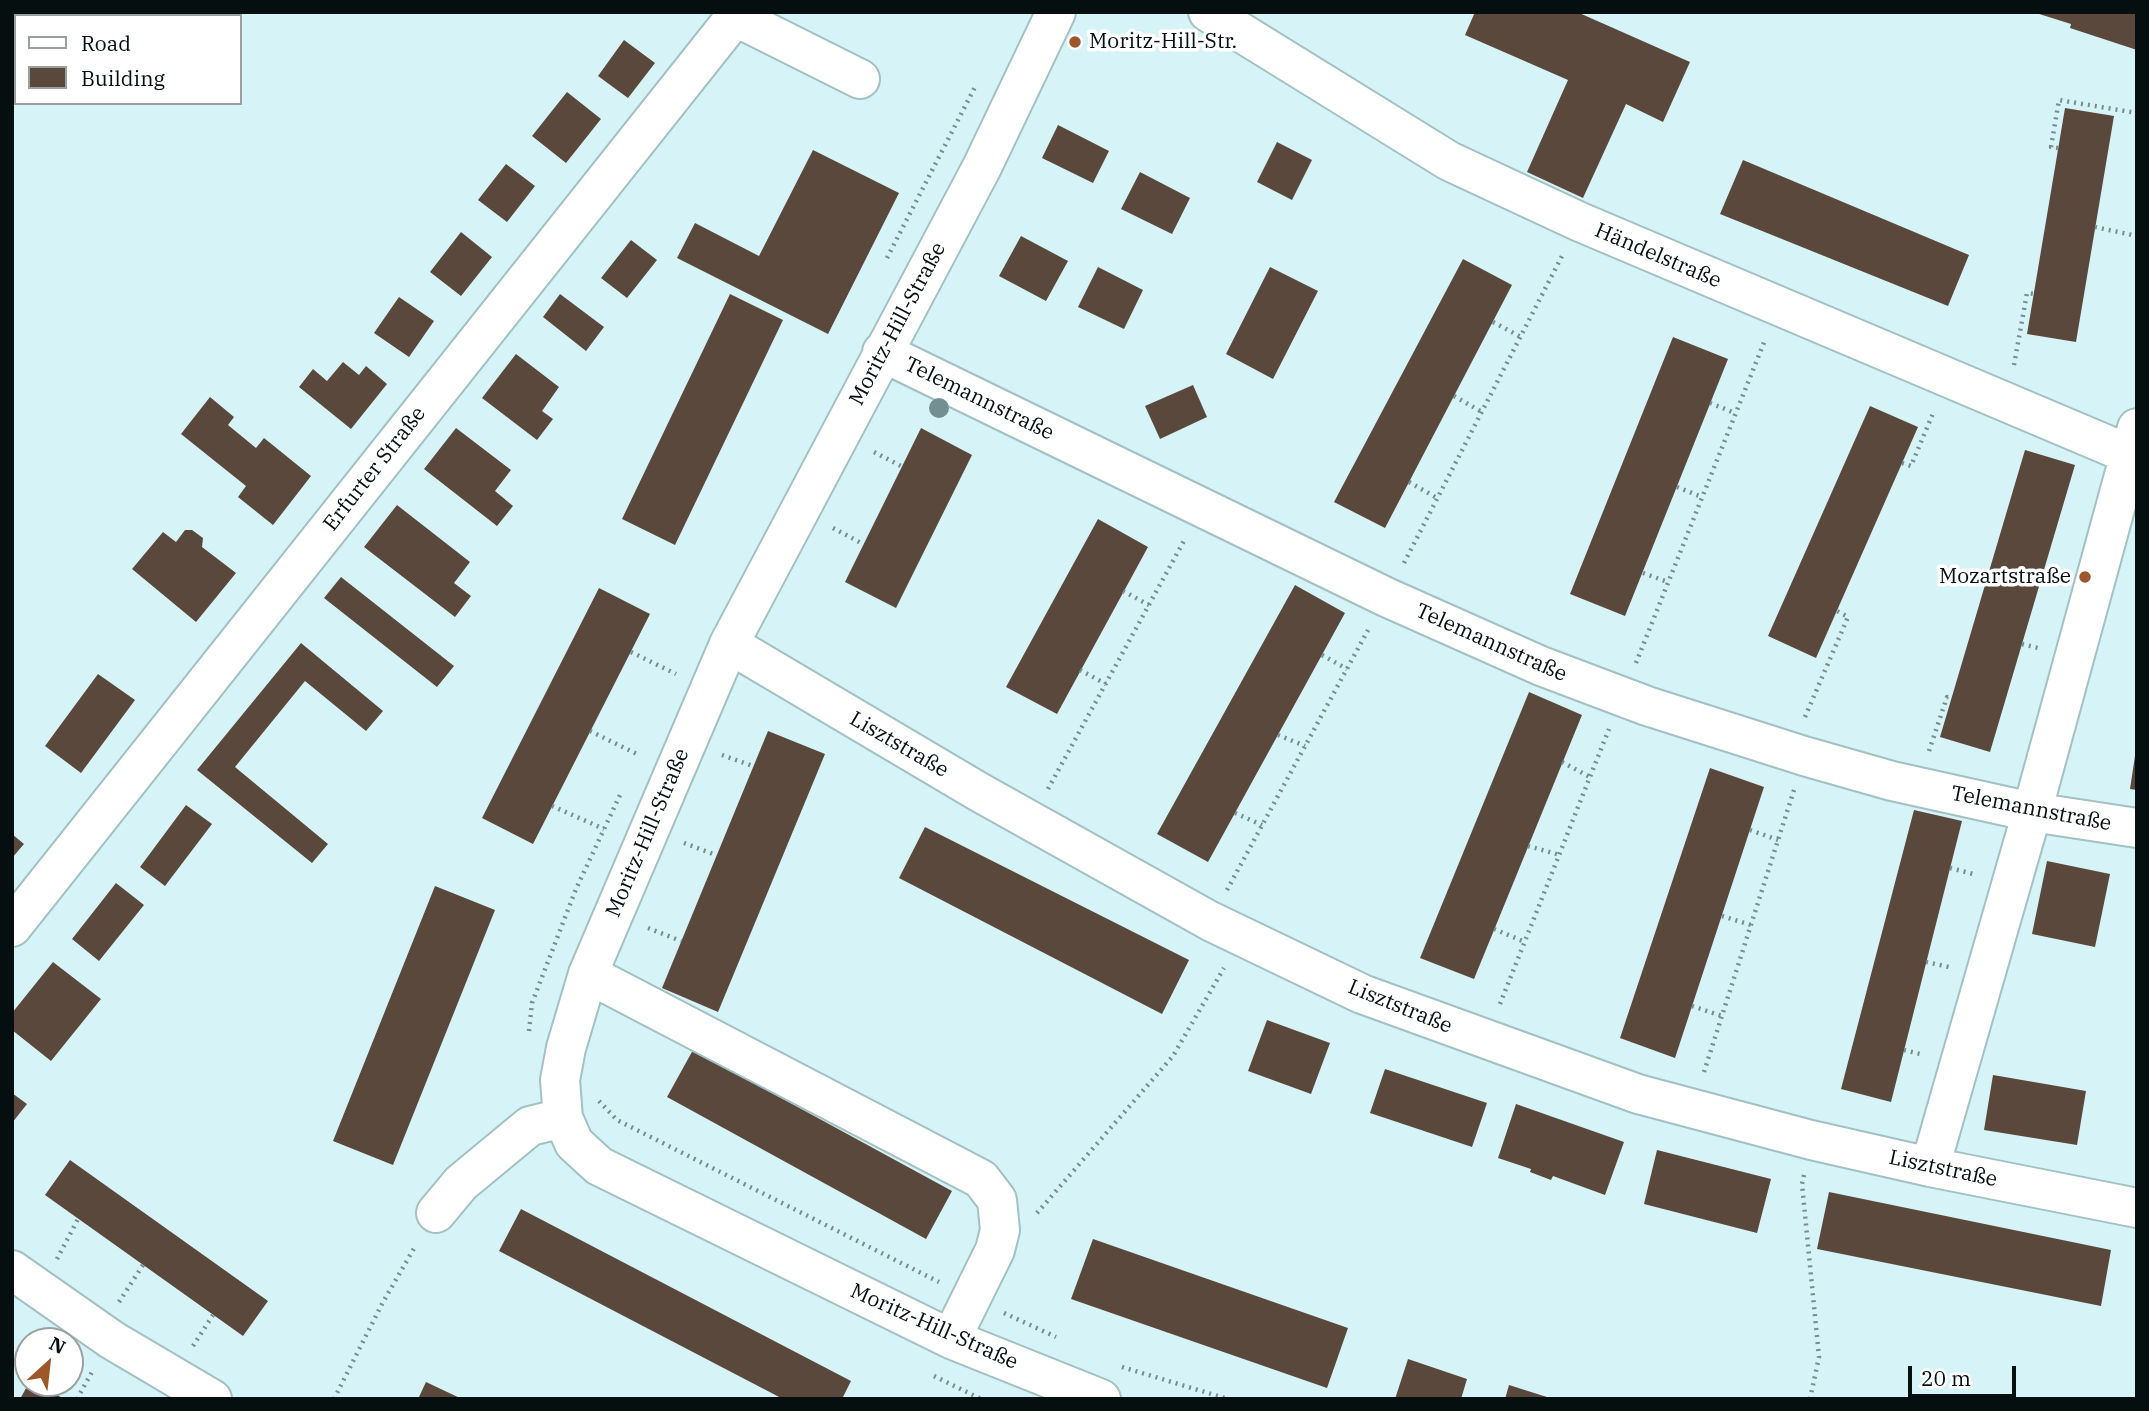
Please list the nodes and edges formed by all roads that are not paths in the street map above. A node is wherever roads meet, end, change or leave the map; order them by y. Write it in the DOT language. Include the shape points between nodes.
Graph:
graph roads {
  1 [pos="1056,12"];
  2 [pos="1208,12"];
  3 [pos="737,14"];
  4 [pos="860,79"];
  5 [pos="882,352"];
  6 [pos="2134,442"];
  7 [pos="729,644"];
  8 [pos="2032,812"];
  9 [pos="2137,828"];
  10 [pos="12,927"];
  11 [pos="588,974"];
  12 [pos="563,1118"];
  13 [pos="1930,1167"];
  14 [pos="2137,1208"];
  15 [pos="436,1213"];
  16 [pos="12,1270"];
  17 [pos="951,1339"];
  18 [pos="212,1399"];
  19 [pos="1101,1399"];
  1 -- 5 [label="street, Moritz-Hill-Straße" via="982,167"];
  2 -- 6 [label="street, Händelstraße" via="1449,161 1580,222 1999,399"];
  3 -- 4 [label="street"];
  3 -- 10 [label="street, Erfurter Straße"];
  5 -- 7 [label="street, Moritz-Hill-Straße"];
  5 -- 8 [label="street, Telemannstraße" via="1386,597 1541,666 1799,755"];
  6 -- 8 [label="street"];
  7 -- 11 [label="street, Moritz-Hill-Straße"];
  7 -- 13 [label="street, Lisztstraße" via="1032,822 1242,937 1362,994 1638,1094"];
  8 -- 9 [label="street, Telemannstraße"];
  8 -- 13 [label="street"];
  11 -- 12 [label="street, Moritz-Hill-Straße" via="560,1080"];
  11 -- 17 [label="street" via="981,1179 997,1200 1000,1230 995,1250"];
  12 -- 15 [label="street" via="530,1126 461,1183"];
  12 -- 17 [label="street, Moritz-Hill-Straße" via="574,1143 599,1166"];
  13 -- 14 [label="street, Lisztstraße"];
  16 -- 18 [label="street" via="112,1340"];
  17 -- 19 [label="street, Moritz-Hill-Straße"];
}
